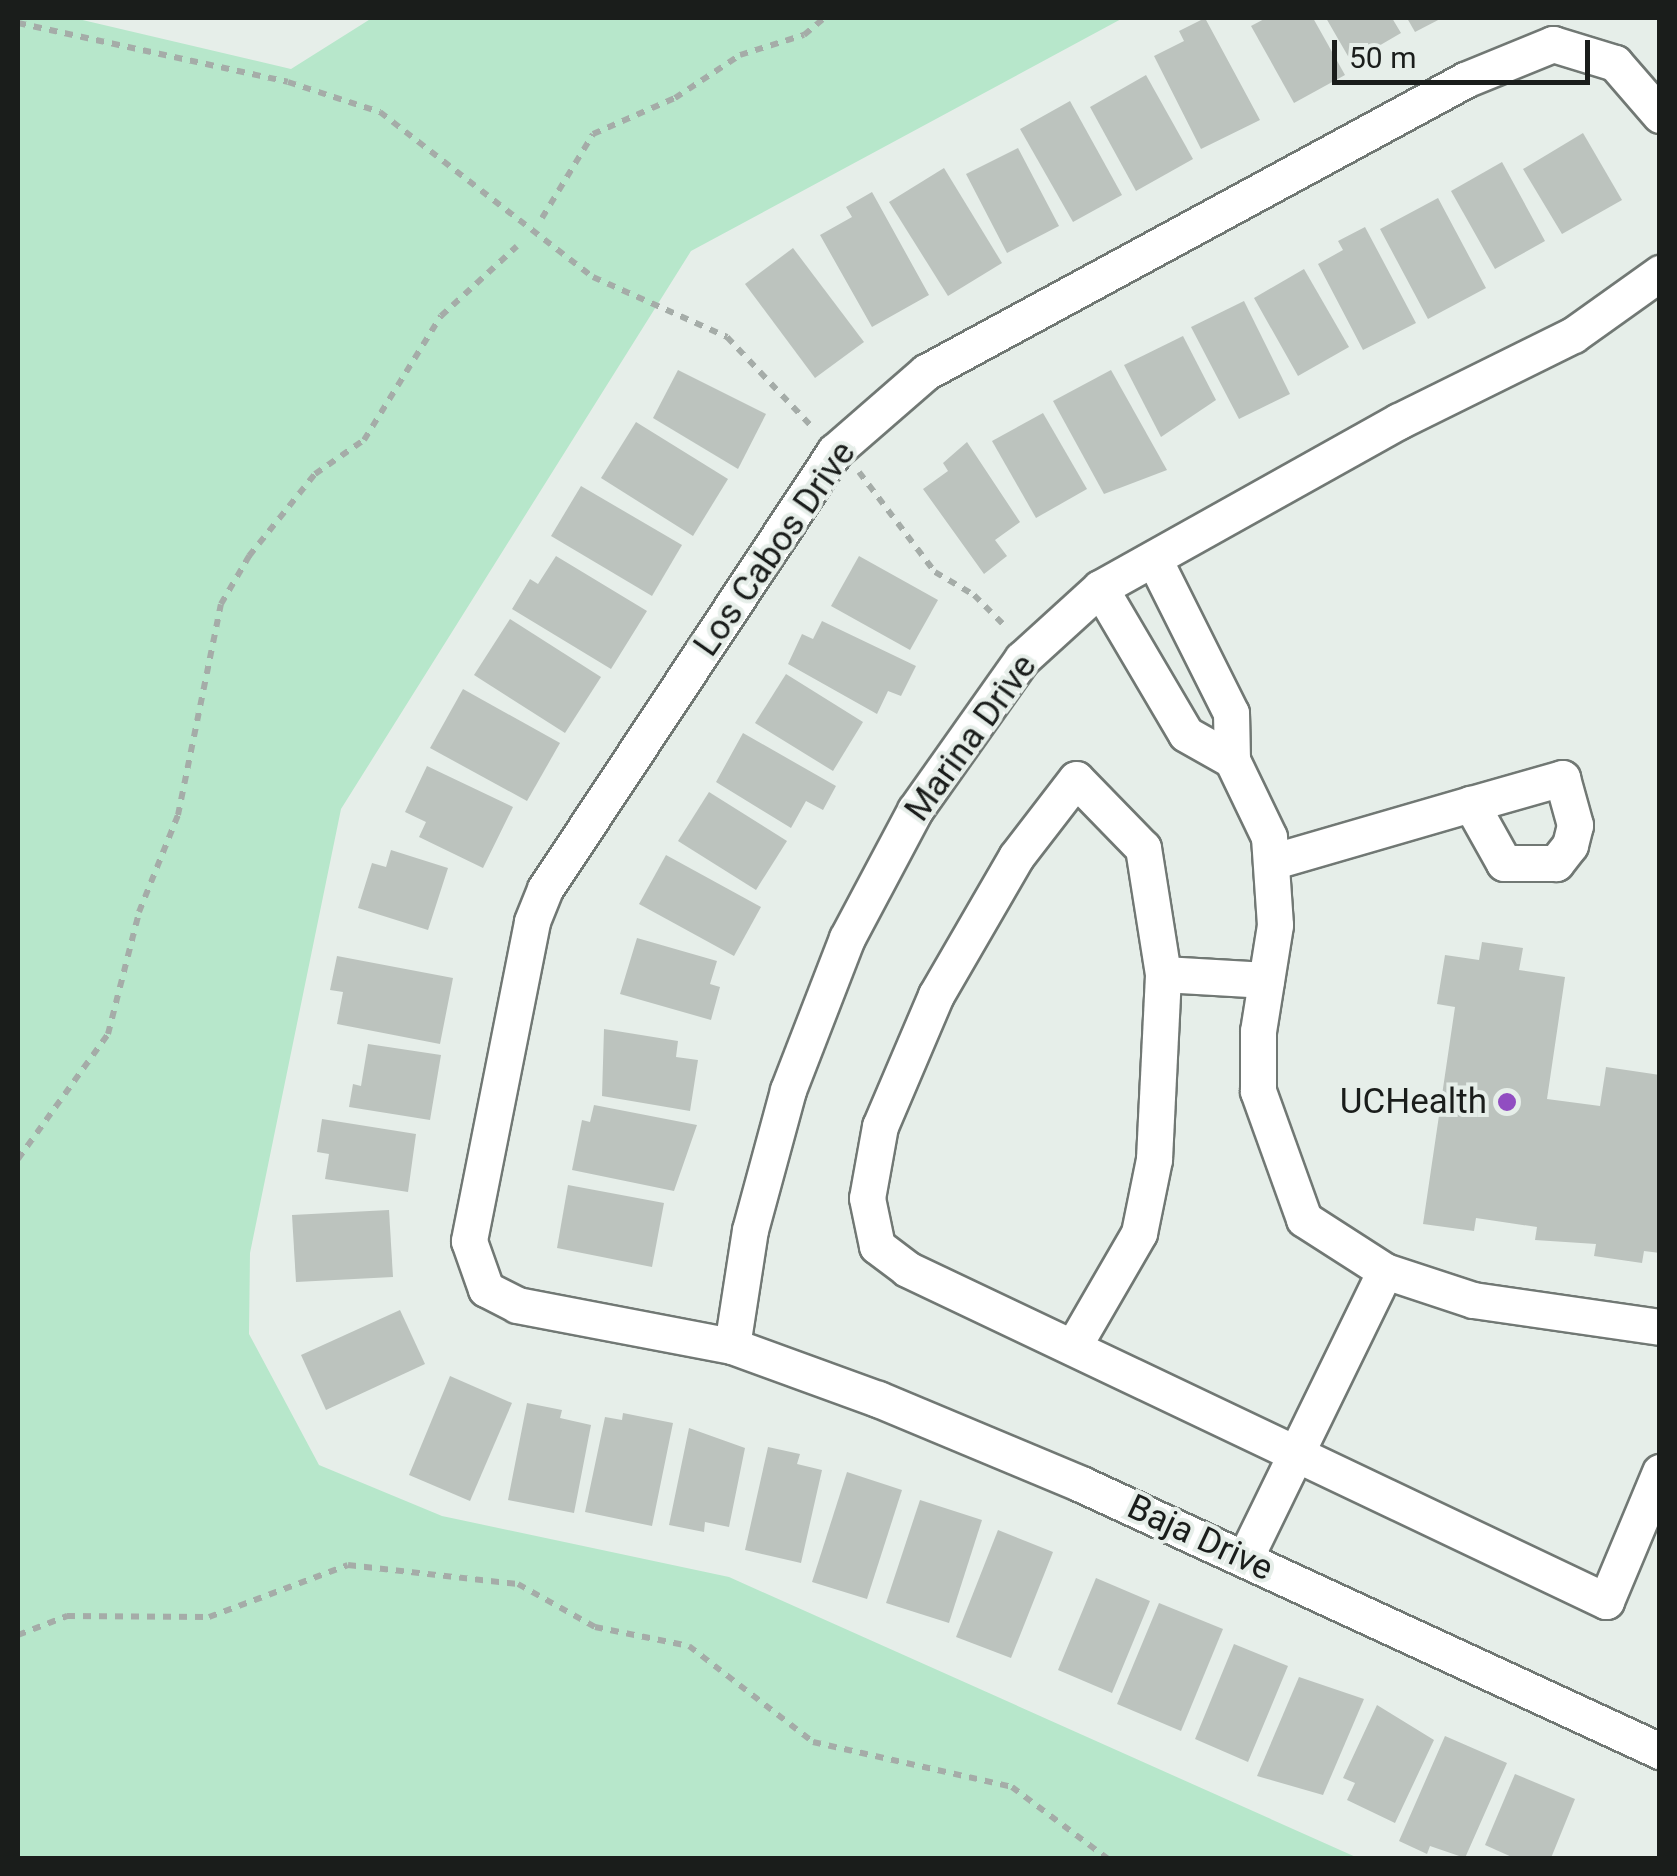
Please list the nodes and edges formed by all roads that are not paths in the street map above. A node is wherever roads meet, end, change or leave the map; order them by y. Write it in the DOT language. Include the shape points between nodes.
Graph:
graph roads {
  1 [pos="1647,74"];
  2 [pos="1660,115"];
  3 [pos="1660,273"];
  4 [pos="1154,559"];
  5 [pos="1100,588"];
  6 [pos="1232,760"];
  7 [pos="1471,804"];
  8 [pos="1270,862"];
  9 [pos="1163,974"];
  10 [pos="1266,980"];
  11 [pos="1386,1271"];
  12 [pos="1660,1326"];
  13 [pos="732,1346"];
  14 [pos="1073,1347"];
  15 [pos="1298,1455"];
  16 [pos="1660,1472"];
  17 [pos="1244,1558"];
  18 [pos="1660,1750"];
  1 -- 2 [label="street, Los Cabos Drive"];
  1 -- 13 [label="street, Los Cabos Drive" via="1553,44 1465,80 926,372 835,451 545,889 532,922 469,1241 486,1289 517,1305"];
  3 -- 4 [label="street, Marina Drive" via="1572,335 1400,421"];
  4 -- 5 [label="street, Marina Drive"];
  4 -- 6 [label="street" via="1231,714"];
  5 -- 6 [label="street" via="1186,734"];
  5 -- 13 [label="street, Marina Drive" via="1022,659 914,810 848,938 788,1090 750,1230"];
  6 -- 8 [label="street" via="1269,837"];
  7 -- 8 [label="street"];
  8 -- 10 [label="street" via="1275,925"];
  9 -- 10 [label="street"];
  9 -- 14 [label="street" via="1154,1159 1140,1234"];
  9 -- 14 [label="street" via="1143,848 1076,779 1016,857 936,996 880,1126 868,1198 877,1246 907,1269"];
  10 -- 11 [label="street" via="1258,1091 1304,1218"];
  11 -- 12 [label="street" via="1473,1300"];
  11 -- 15 [label="street"];
  13 -- 17 [label="street, Baja Drive" via="912,1413"];
  14 -- 15 [label="street"];
  15 -- 16 [label="street" via="1606,1601"];
  15 -- 17 [label="street"];
  17 -- 18 [label="street, Baja Drive"];
}
